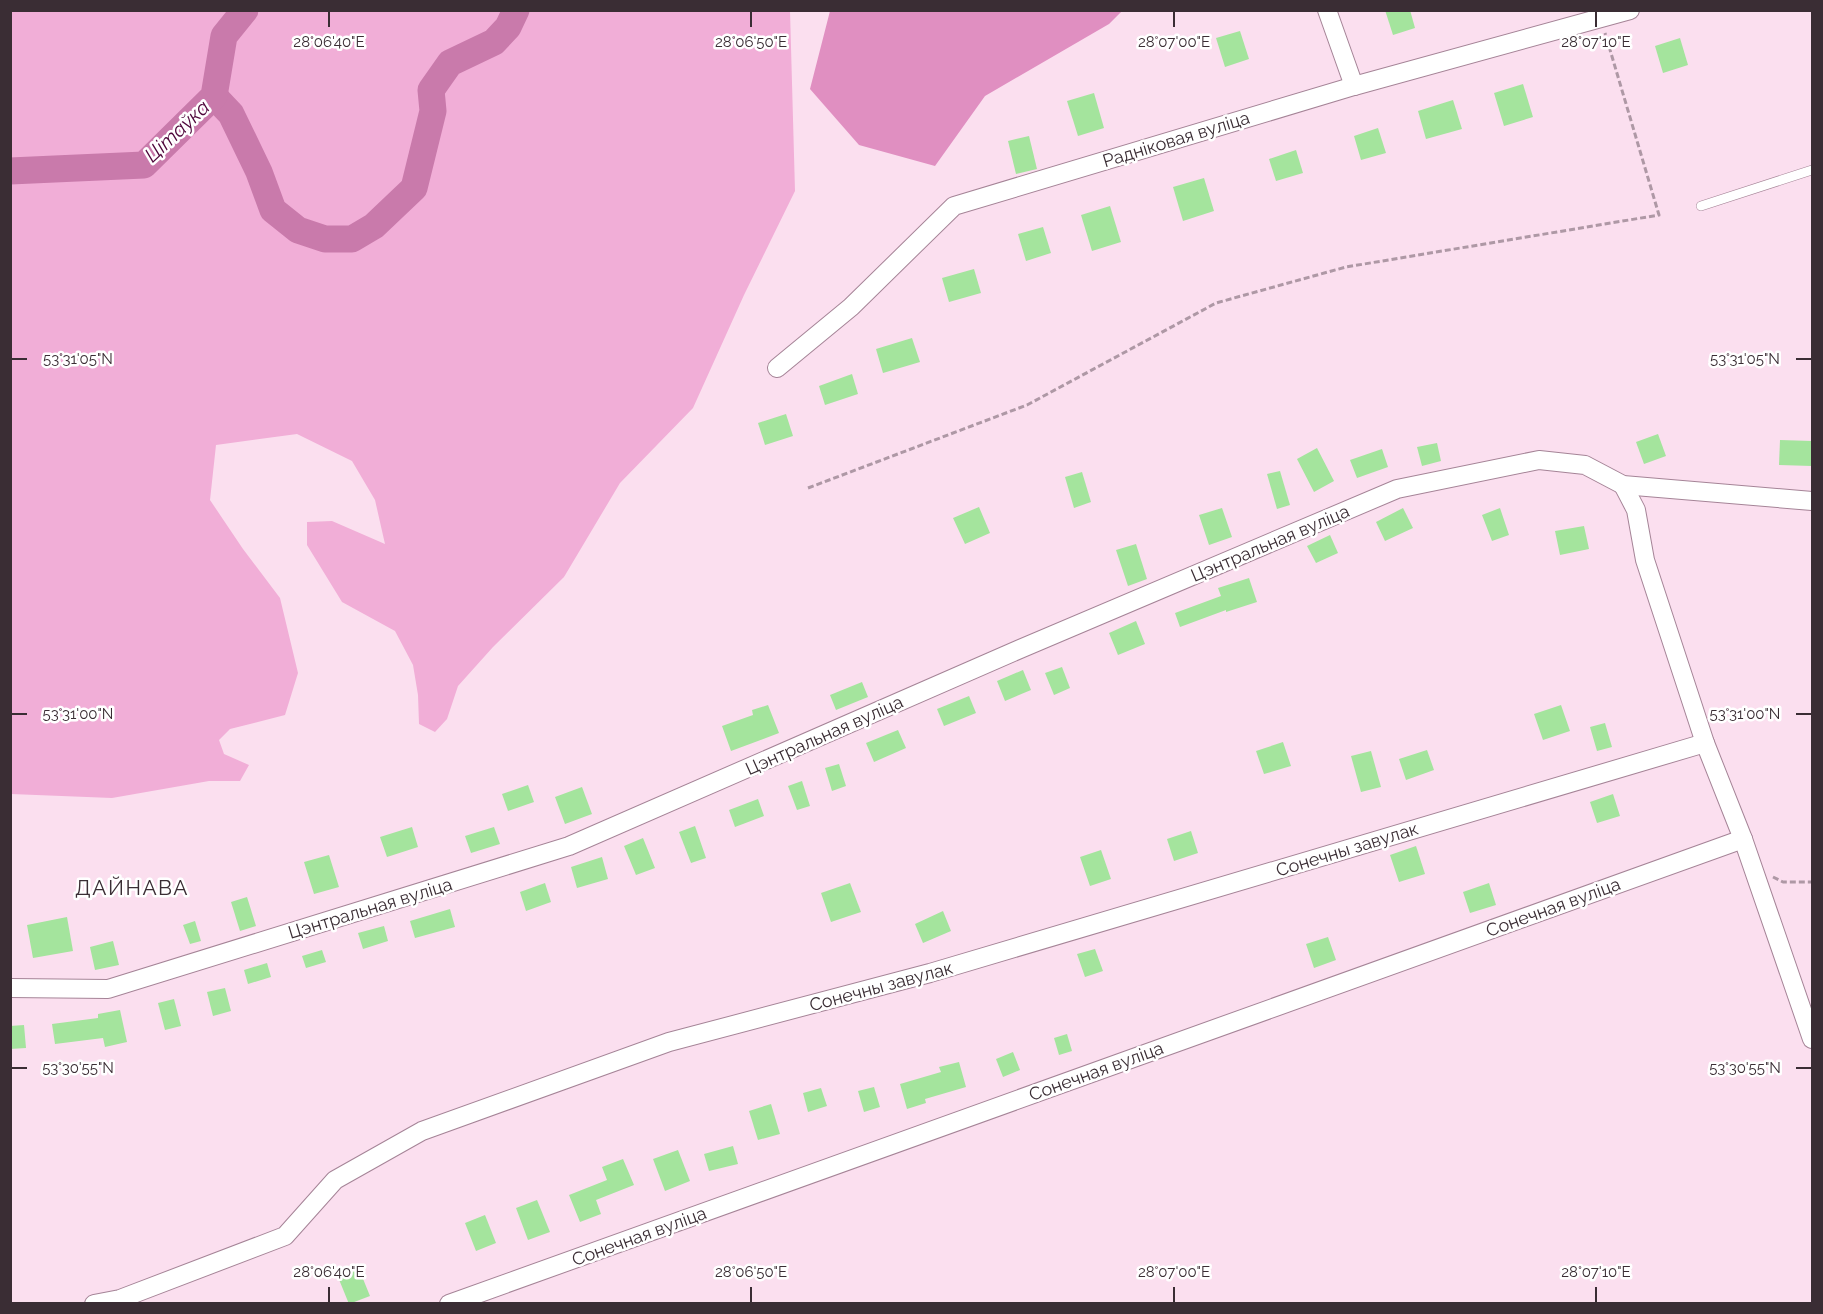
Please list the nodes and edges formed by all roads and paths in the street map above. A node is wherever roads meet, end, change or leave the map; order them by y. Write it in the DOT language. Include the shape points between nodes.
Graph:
graph roads {
  1 [pos="1327,10"];
  2 [pos="1630,10"];
  3 [pos="1600,15"];
  4 [pos="1354,86"];
  5 [pos="1812,170"];
  6 [pos="1701,206"];
  7 [pos="777,368"];
  8 [pos="1623,485"];
  9 [pos="808,488"];
  10 [pos="1812,501"];
  11 [pos="1705,743"];
  12 [pos="1743,839"];
  13 [pos="1753,868"];
  14 [pos="1812,882"];
  15 [pos="10,988"];
  16 [pos="1812,1039"];
  17 [pos="94,1304"];
  18 [pos="449,1304"];
  1 -- 4 [label="street"];
  2 -- 3 [label="street, Радніковая вуліца"];
  3 -- 4 [label="street, Радніковая вуліца"];
  3 -- 9 [label="path" via="1659,215 1346,267 1216,303 1027,405"];
  4 -- 7 [label="street, Радніковая вуліца" via="954,206 851,307"];
  5 -- 6 [label="lane"];
  8 -- 10 [label="street"];
  8 -- 11 [label="street" via="1636,510 1645,560"];
  8 -- 15 [label="street, Цэнтральная вуліца" via="1585,465 1539,460 1397,489 569,846 108,989"];
  11 -- 12 [label="street"];
  11 -- 17 [label="street, Сонечны завулак" via="930,973 669,1042 422,1131 335,1180 285,1236 120,1299"];
  12 -- 13 [label="street"];
  12 -- 18 [label="street, Сонечная вуліца"];
  13 -- 14 [label="path" via="1783,882"];
  13 -- 16 [label="street"];
}
